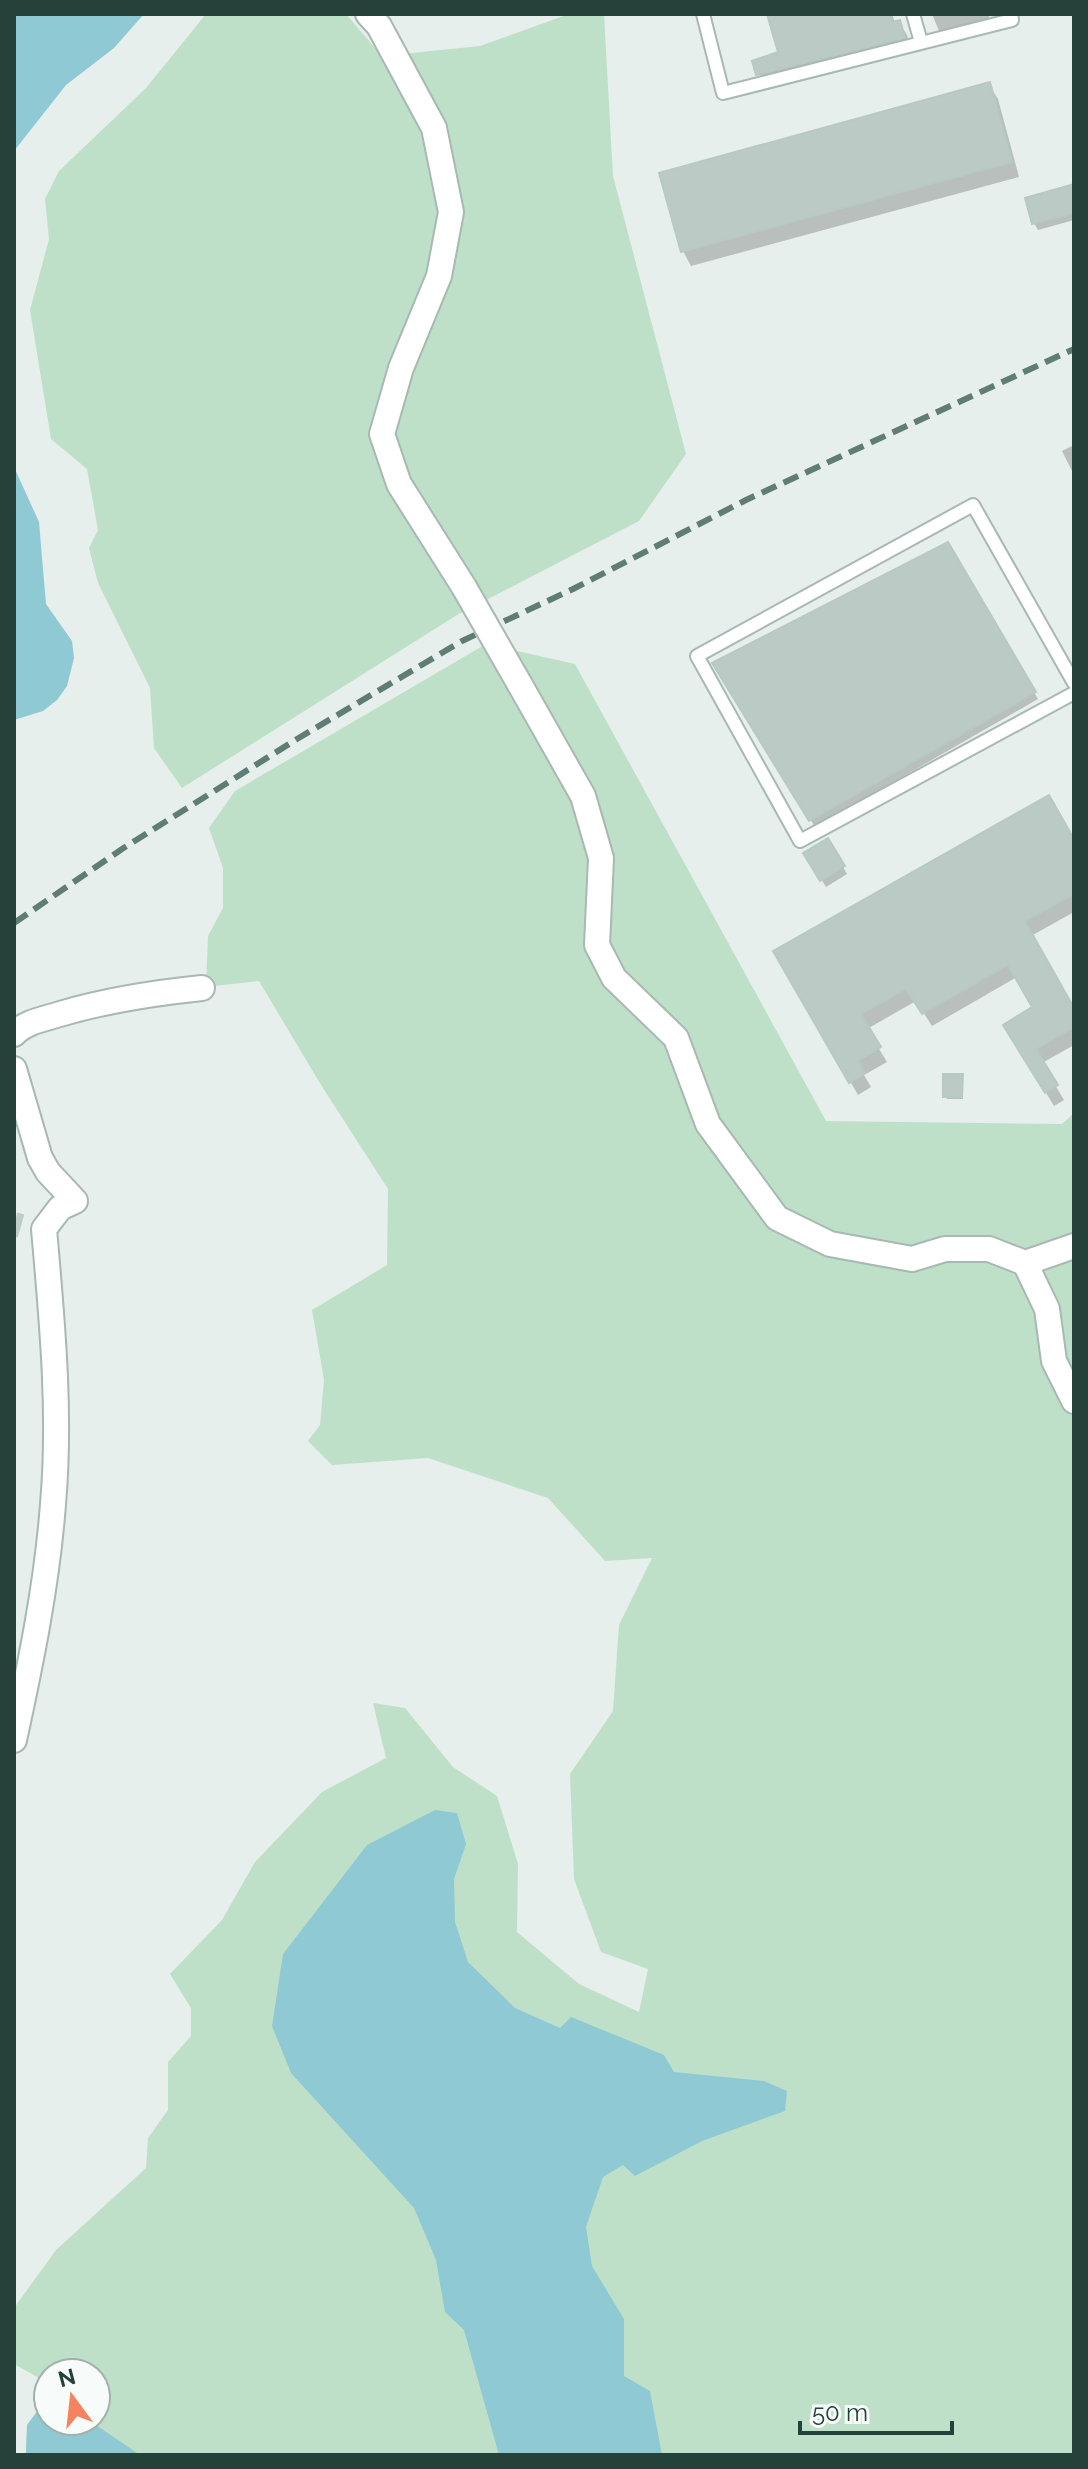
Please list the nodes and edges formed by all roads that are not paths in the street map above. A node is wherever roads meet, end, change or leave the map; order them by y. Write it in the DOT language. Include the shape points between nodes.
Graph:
graph roads {
  1 [pos="368,14"];
  2 [pos="703,14"];
  3 [pos="913,14"];
  4 [pos="1011,14"];
  5 [pos="921,42"];
  6 [pos="1074,683"];
  7 [pos="1074,693"];
  8 [pos="202,988"];
  9 [pos="14,1034"];
  10 [pos="14,1069"];
  11 [pos="1074,1246"];
  12 [pos="1025,1263"];
  13 [pos="1074,1401"];
  14 [pos="14,1740"];
  1 -- 12 [label="street, bridge" via="434,128 451,212 439,276 401,368 382,434 399,484 583,796 601,858 597,945 614,978 676,1038 708,1124 777,1218 830,1244 912,1259 945,1249 989,1249"];
  2 -- 5 [label="lane" via="723,93"];
  3 -- 5 [label="lane"];
  4 -- 5 [label="lane" via="1012,20"];
  6 -- 7 [label="lane" via="973,505 697,656 800,841"];
  8 -- 9 [label="street" via="94,1004 30,1023"];
  10 -- 14 [label="street" via="40,1158 75,1201 32,1228 54,1353 54,1502 46,1576"];
  11 -- 12 [label="street"];
  12 -- 13 [label="street" via="1047,1309 1054,1361"];
}
